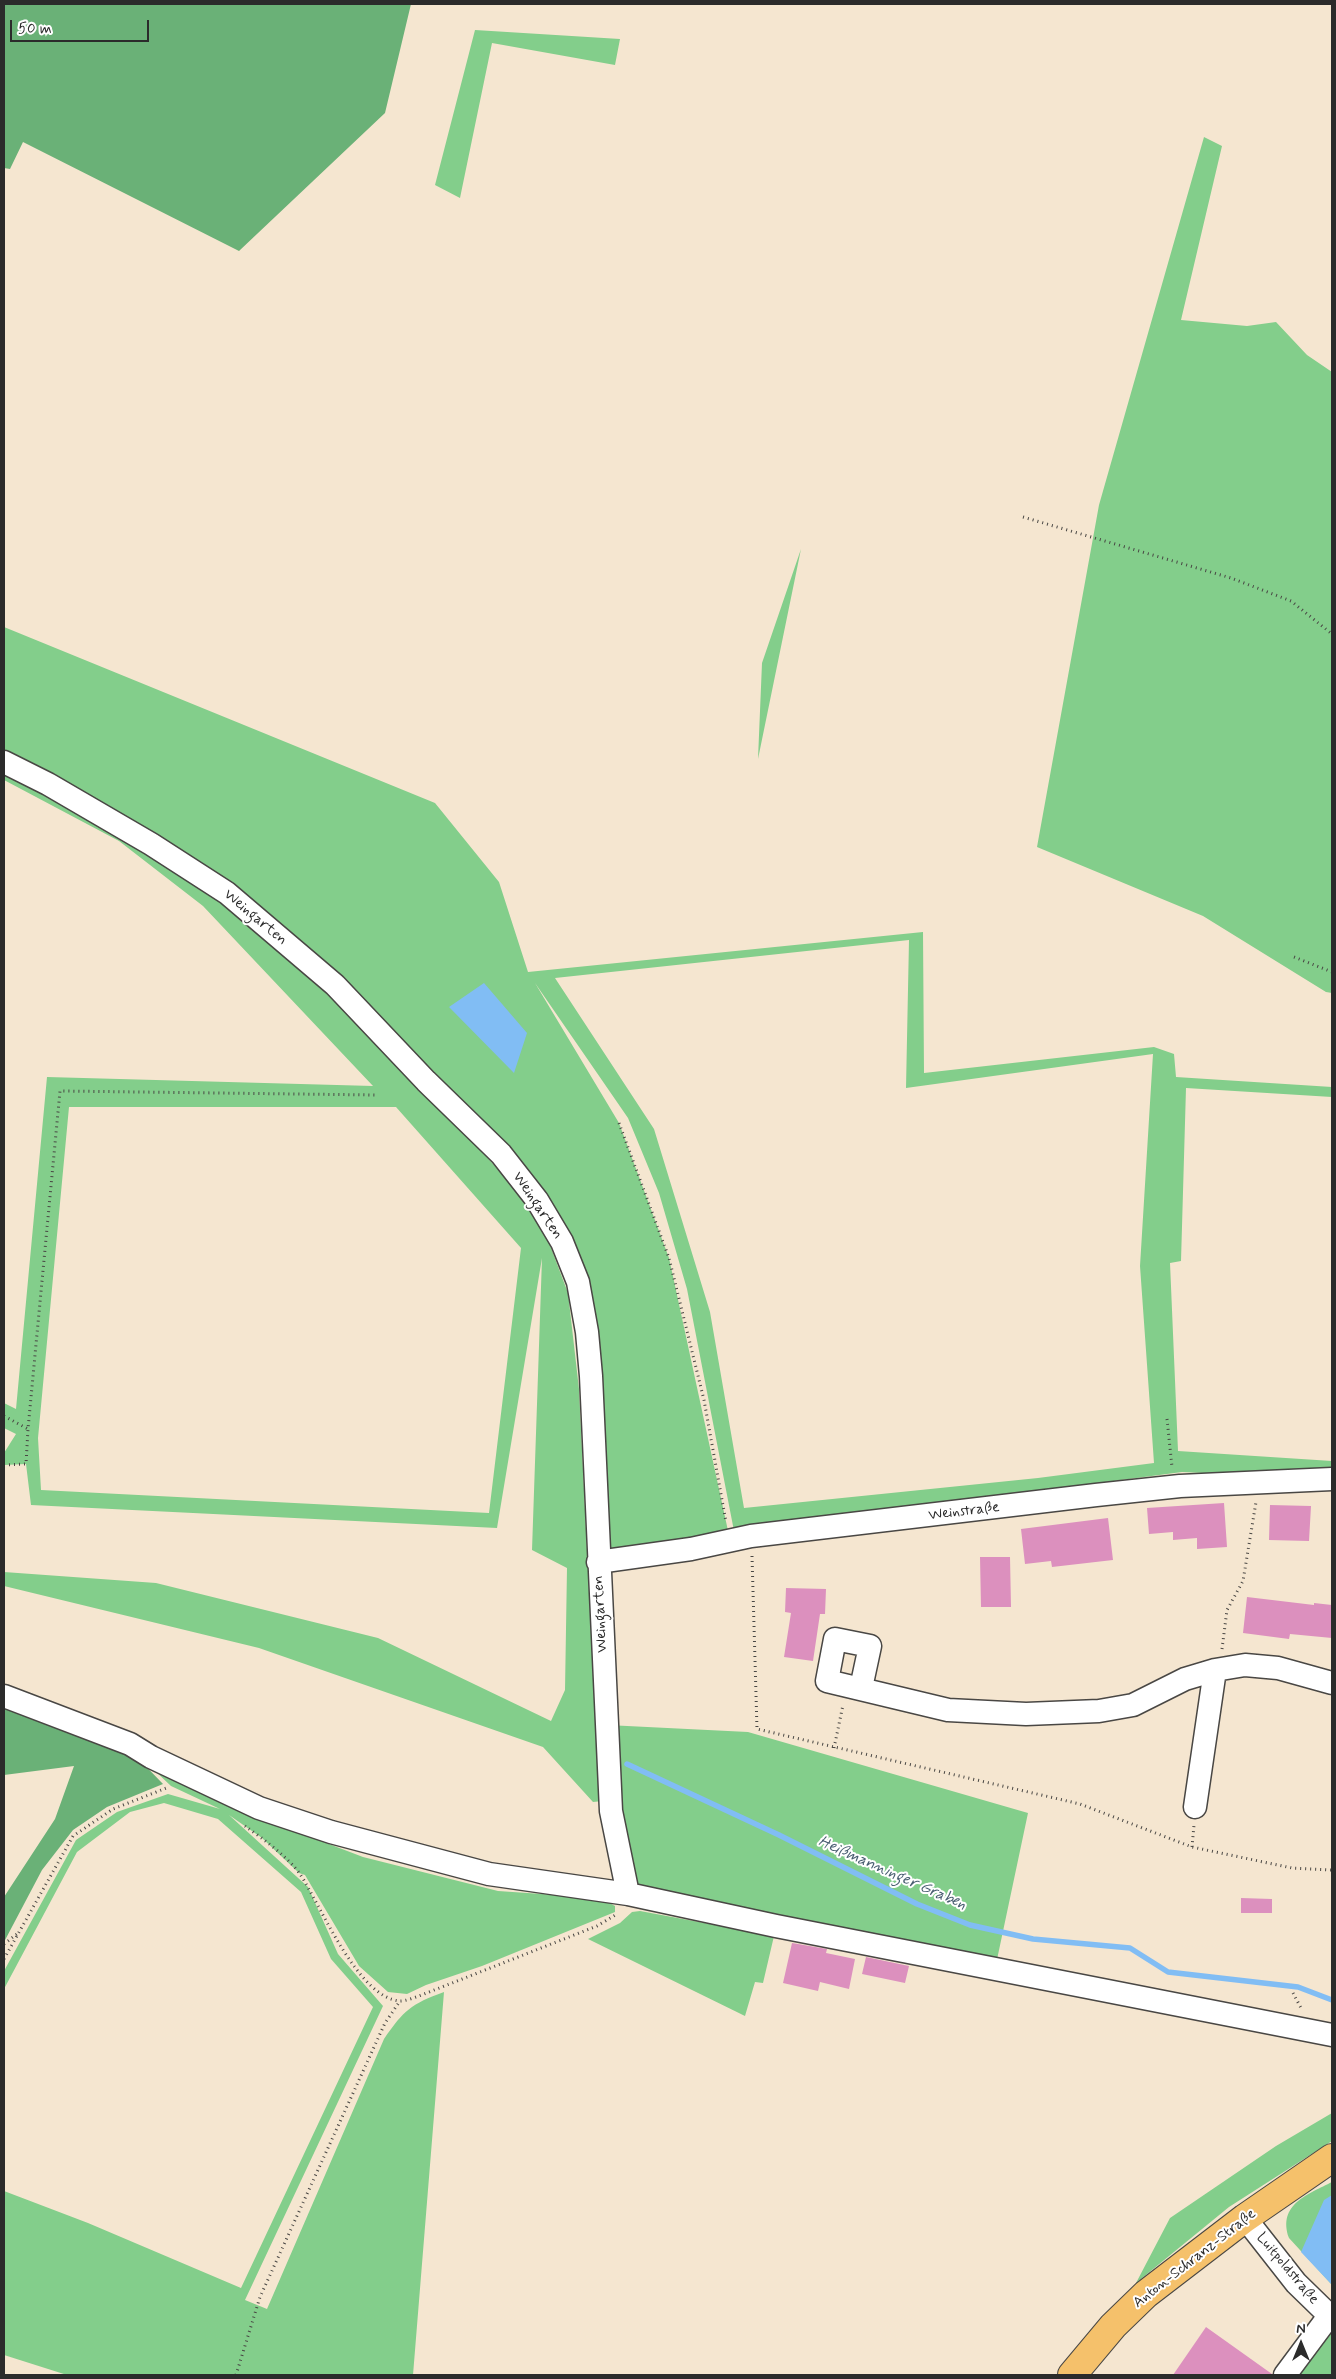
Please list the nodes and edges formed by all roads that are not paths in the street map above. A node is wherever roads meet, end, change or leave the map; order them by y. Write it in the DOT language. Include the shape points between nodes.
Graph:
graph roads {
  1 [pos="4,762"];
  2 [pos="1332,1479"];
  3 [pos="598,1562"];
  4 [pos="1218,1669"];
  5 [pos="1332,1682"];
  6 [pos="855,1686"];
  7 [pos="4,1696"];
  8 [pos="1195,1807"];
  9 [pos="628,1894"];
  10 [pos="1332,2035"];
  11 [pos="1332,2158"];
  12 [pos="1245,2218"];
  13 [pos="1330,2317"];
  14 [pos="1072,2375"];
  15 [pos="1286,2375"];
  1 -- 3 [label="street, Weingarten" via="151,844 227,893 335,985 500,1154 537,1200 562,1242 578,1282 587,1332"];
  2 -- 3 [label="street, Weinstraße" via="1180,1486 740,1538 682,1551"];
  3 -- 9 [label="street, Weingarten" via="611,1811"];
  4 -- 5 [label="street" via="1246,1665 1278,1668"];
  4 -- 6 [label="street" via="1185,1679 1133,1704 1099,1711 974,1713 912,1702"];
  4 -- 8 [label="street"];
  7 -- 9 [label="street" via="130,1744 150,1758 259,1808 331,1832 489,1874"];
  9 -- 10 [label="street"];
  11 -- 12 [label="main road, Anton-Schranz-Straße"];
  12 -- 13 [label="street, Luitpoldstraße" via="1296,2284"];
  12 -- 14 [label="main road, Anton-Schranz-Straße" via="1146,2294 1113,2326"];
  13 -- 15 [label="street"];
}
